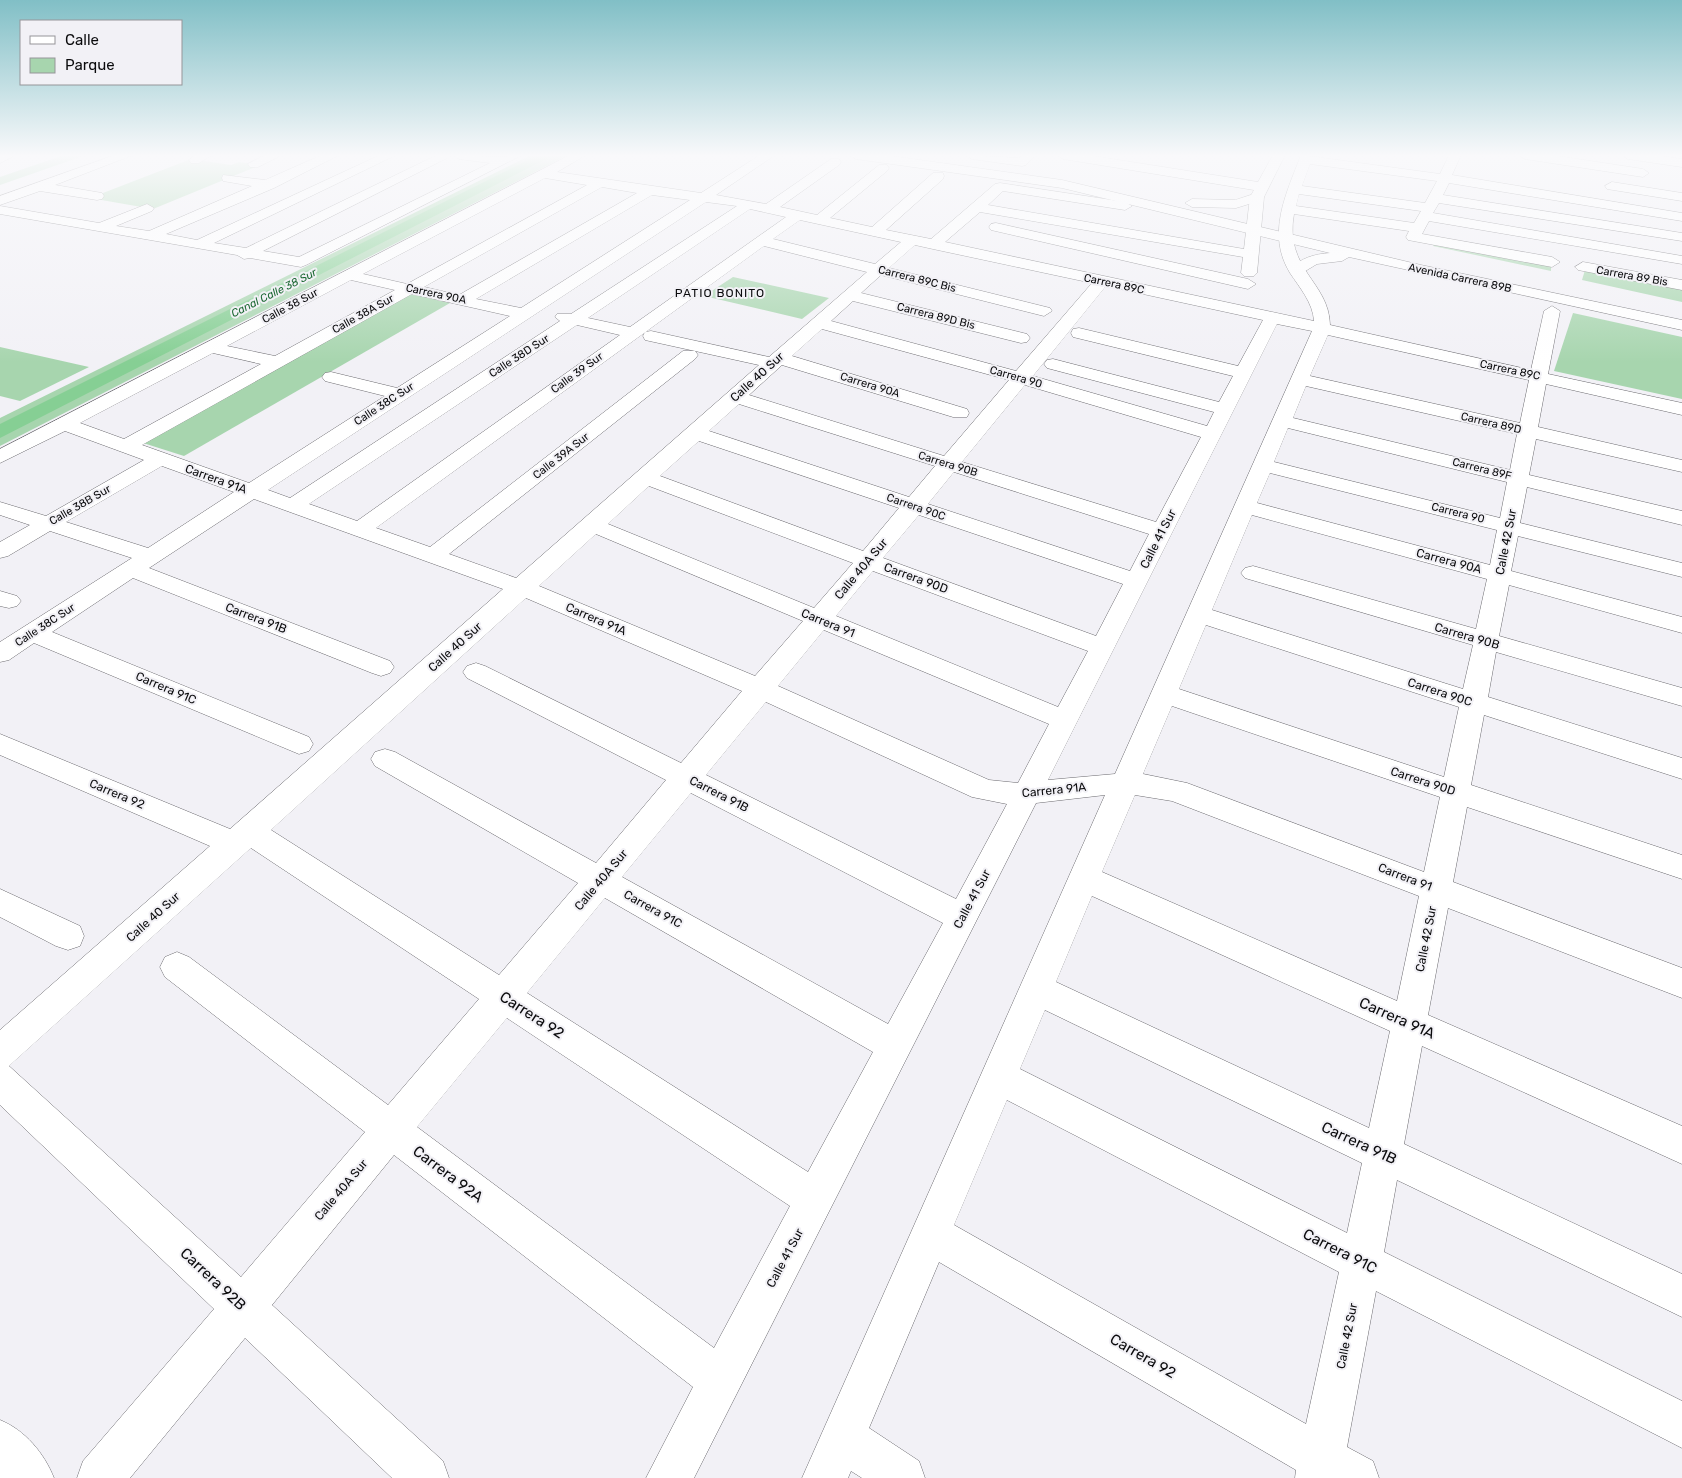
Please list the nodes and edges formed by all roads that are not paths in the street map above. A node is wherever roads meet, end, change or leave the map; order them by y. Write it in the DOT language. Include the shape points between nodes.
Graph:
graph roads {
  1 [pos="7,224"];
  2 [pos="78,224"];
  3 [pos="110,224"];
  4 [pos="177,224"];
  5 [pos="243,224"];
  6 [pos="308,224"];
  7 [pos="377,224"];
  8 [pos="445,224"];
  9 [pos="473,224"];
  10 [pos="526,224"];
  11 [pos="592,224"];
  12 [pos="663,224"];
  13 [pos="718,224"];
  14 [pos="785,224"];
  15 [pos="832,224"];
  16 [pos="884,224"];
  17 [pos="895,224"];
  18 [pos="957,224"];
  19 [pos="980,224"];
  20 [pos="1079,224"];
  21 [pos="1253,224"];
  22 [pos="1286,224"];
  23 [pos="1457,224"];
  24 [pos="1488,224"];
  25 [pos="1574,224"];
  26 [pos="1600,224"];
  27 [pos="101,228"];
  28 [pos="513,231"];
  29 [pos="874,233"];
  30 [pos="1286,233"];
  31 [pos="945,235"];
  32 [pos="150,236"];
  33 [pos="1682,237"];
  34 [pos="564,240"];
  35 [pos="762,241"];
  36 [pos="910,241"];
  37 [pos="1570,241"];
  38 [pos="199,244"];
  39 [pos="598,246"];
  40 [pos="933,246"];
  41 [pos="249,253"];
  42 [pos="1250,254"];
  43 [pos="1364,257"];
  44 [pos="1682,260"];
  45 [pos="1583,267"];
  46 [pos="878,270"];
  47 [pos="1297,271"];
  48 [pos="347,275"];
  49 [pos="1102,282"];
  50 [pos="1248,284"];
  51 [pos="1682,285"];
  52 [pos="409,289"];
  53 [pos="850,295"];
  54 [pos="1212,297"];
  55 [pos="462,300"];
  56 [pos="1682,310"];
  57 [pos="1044,311"];
  58 [pos="1552,311"];
  59 [pos="527,312"];
  60 [pos="1272,318"];
  61 [pos="574,319"];
  62 [pos="819,323"];
  63 [pos="1682,325"];
  64 [pos="1322,328"];
  65 [pos="1079,333"];
  66 [pos="643,335"];
  67 [pos="1021,338"];
  68 [pos="211,347"];
  69 [pos="689,355"];
  70 [pos="776,361"];
  71 [pos="276,362"];
  72 [pos="1053,364"];
  73 [pos="1243,372"];
  74 [pos="1539,376"];
  75 [pos="331,377"];
  76 [pos="1021,378"];
  77 [pos="1300,379"];
  78 [pos="399,394"];
  79 [pos="735,397"];
  80 [pos="1224,409"];
  81 [pos="1682,409"];
  82 [pos="960,413"];
  83 [pos="1282,421"];
  84 [pos="64,424"];
  85 [pos="1528,431"];
  86 [pos="696,433"];
  87 [pos="1212,434"];
  88 [pos="126,446"];
  89 [pos="0,457"];
  90 [pos="160,459"];
  91 [pos="949,464"];
  92 [pos="1263,464"];
  93 [pos="1682,466"];
  94 [pos="645,478"];
  95 [pos="1519,478"];
  96 [pos="249,491"];
  97 [pos="292,506"];
  98 [pos="914,506"];
  99 [pos="1245,506"];
  100 [pos="0,508"];
  101 [pos="1682,518"];
  102 [pos="49,523"];
  103 [pos="592,525"];
  104 [pos="1509,526"];
  105 [pos="359,530"];
  106 [pos="1162,531"];
  107 [pos="0,552"];
  108 [pos="150,556"];
  109 [pos="433,556"];
  110 [pos="869,560"];
  111 [pos="130,570"];
  112 [pos="1682,570"];
  113 [pos="1253,573"];
  114 [pos="1500,575"];
  115 [pos="1136,581"];
  116 [pos="522,588"];
  117 [pos="1198,614"];
  118 [pos="819,619"];
  119 [pos="1682,625"];
  120 [pos="32,633"];
  121 [pos="1486,641"];
  122 [pos="1102,647"];
  123 [pos="0,654"];
  124 [pos="382,667"];
  125 [pos="476,672"];
  126 [pos="761,689"];
  127 [pos="1164,694"];
  128 [pos="1682,698"];
  129 [pos="1474,702"];
  130 [pos="1064,720"];
  131 [pos="0,744"];
  132 [pos="298,744"];
  133 [pos="385,758"];
  134 [pos="1682,769"];
  135 [pos="687,778"];
  136 [pos="1126,783"];
  137 [pos="1456,792"];
  138 [pos="1026,795"];
  139 [pos="242,838"];
  140 [pos="1682,867"];
  141 [pos="1084,878"];
  142 [pos="601,880"];
  143 [pos="1437,889"];
  144 [pos="0,902"];
  145 [pos="962,917"];
  146 [pos="68,936"];
  147 [pos="177,967"];
  148 [pos="1682,983"];
  149 [pos="1036,989"];
  150 [pos="503,997"];
  151 [pos="1409,1023"];
  152 [pos="895,1046"];
  153 [pos="0,1053"];
  154 [pos="998,1077"];
  155 [pos="0,1080"];
  156 [pos="391,1130"];
  157 [pos="1682,1145"];
  158 [pos="1384,1155"];
  159 [pos="815,1199"];
  160 [pos="930,1234"];
  161 [pos="1362,1262"];
  162 [pos="1682,1296"];
  163 [pos="244,1307"];
  164 [pos="720,1380"];
  165 [pos="1682,1426"];
  166 [pos="842,1437"];
  167 [pos="0,1444"];
  168 [pos="1332,1472"];
  169 [pos="31,1478"];
  170 [pos="100,1478"];
  171 [pos="426,1478"];
  172 [pos="669,1478"];
  173 [pos="825,1478"];
  174 [pos="902,1478"];
  1 -- 41 [label="street" via="228,264"];
  2 -- 27 [label="street"];
  3 -- 27 [label="street"];
  4 -- 32 [label="street"];
  5 -- 38 [label="street"];
  6 -- 41 [label="street"];
  7 -- 41 [label="street" via="301,262"];
  8 -- 48 [label="street, Calle 38 Sur"];
  9 -- 28 [label="street"];
  10 -- 28 [label="street, Calle 38A Sur"];
  11 -- 34 [label="street"];
  12 -- 59 [label="street, Calle 38C Sur"];
  13 -- 61 [label="street, Calle 38D Sur"];
  14 -- 35 [label="street, Calle 39 Sur"];
  15 -- 29 [label="street, Carrera 89C"];
  16 -- 29 [label="street"];
  17 -- 31 [label="street"];
  18 -- 31 [label="street"];
  19 -- 50 [label="street"];
  20 -- 42 [label="street"];
  21 -- 30 [label="street, Avenida Carrera 89B"];
  21 -- 42 [label="street"];
  22 -- 30 [label="street"];
  23 -- 37 [label="street" via="1558,266"];
  24 -- 37 [label="street"];
  25 -- 37 [label="street"];
  26 -- 33 [label="street"];
  27 -- 32 [label="street"];
  28 -- 34 [label="street"];
  28 -- 52 [label="street, Calle 38A Sur"];
  29 -- 36 [label="street, Carrera 89C"];
  30 -- 43 [label="street, Avenida Carrera 89B"];
  30 -- 47 [label="street" via="1290,257"];
  30 -- 56 [label="street, Avenida Carrera 89B"];
  31 -- 40 [label="street"];
  31 -- 54 [label="street"];
  32 -- 38 [label="street"];
  34 -- 39 [label="street"];
  34 -- 55 [label="street"];
  35 -- 46 [label="street, Carrera 89C Bis"];
  35 -- 66 [label="street, Calle 39 Sur"];
  36 -- 40 [label="street, Carrera 89C"];
  36 -- 46 [label="street, Calle 40 Sur"];
  37 -- 44 [label="street"];
  38 -- 41 [label="street"];
  40 -- 49 [label="street, Carrera 89C"];
  42 -- 50 [label="street"];
  43 -- 47 [label="street" via="1316,259"];
  43 -- 63 [label="street, Avenida Carrera 89B"];
  45 -- 51 [label="street, Carrera 89 Bis"];
  46 -- 53 [label="street, Calle 40 Sur"];
  46 -- 57 [label="street, Carrera 89C Bis"];
  47 -- 64 [label="street" via="1318,304"];
  48 -- 52 [label="street, Carrera 90A"];
  48 -- 68 [label="street, Calle 38 Sur"];
  49 -- 60 [label="street, Carrera 89C"];
  49 -- 76 [label="street, Calle 40A Sur"];
  50 -- 60 [label="street" via="1256,305"];
  52 -- 55 [label="street, Carrera 90A"];
  52 -- 71 [label="street, Calle 38A Sur"];
  53 -- 62 [label="street, Calle 40 Sur"];
  53 -- 67 [label="street, Carrera 89D Bis"];
  55 -- 59 [label="street, Carrera 90A"];
  58 -- 74 [label="street, Calle 42 Sur"];
  59 -- 61 [label="street, Carrera 90A"];
  59 -- 78 [label="street, Calle 38C Sur"];
  60 -- 64 [label="street, Carrera 89C"];
  60 -- 73 [label="street, Calle 41 Sur"];
  61 -- 66 [label="street, Carrera 90A"];
  61 -- 97 [label="street, Calle 38D Sur"];
  62 -- 70 [label="street, Calle 40 Sur"];
  62 -- 76 [label="street, Carrera 90"];
  64 -- 74 [label="street, Carrera 89C"];
  64 -- 77 [label="street"];
  65 -- 73 [label="street"];
  66 -- 70 [label="street, Carrera 90A"];
  66 -- 105 [label="street, Calle 39 Sur"];
  68 -- 71 [label="street"];
  68 -- 84 [label="street, Calle 38 Sur"];
  69 -- 109 [label="street, Calle 39A Sur"];
  70 -- 79 [label="street, Calle 40 Sur"];
  70 -- 82 [label="street, Carrera 90A"];
  71 -- 88 [label="street, Calle 38A Sur"];
  72 -- 80 [label="street"];
  73 -- 80 [label="street, Calle 41 Sur"];
  74 -- 81 [label="street, Carrera 89C"];
  74 -- 85 [label="street, Calle 42 Sur"];
  75 -- 78 [label="street"];
  76 -- 87 [label="street, Carrera 90"];
  76 -- 91 [label="street, Calle 40A Sur"];
  77 -- 83 [label="street"];
  77 -- 85 [label="street, Carrera 89D"];
  78 -- 96 [label="street, Calle 38C Sur"];
  79 -- 86 [label="street, Calle 40 Sur"];
  79 -- 91 [label="street, Carrera 90B"];
  80 -- 87 [label="street, Calle 41 Sur"];
  83 -- 92 [label="street"];
  83 -- 95 [label="street, Carrera 89F"];
  84 -- 88 [label="street, Carrera 91A"];
  84 -- 89 [label="street, Calle 38 Sur"];
  85 -- 93 [label="street, Carrera 89D"];
  85 -- 95 [label="street, Calle 42 Sur"];
  86 -- 94 [label="street, Calle 40 Sur"];
  86 -- 98 [label="street, Carrera 90C"];
  87 -- 106 [label="street, Calle 41 Sur"];
  88 -- 90 [label="street, Carrera 91A"];
  90 -- 96 [label="street, Carrera 91A"];
  90 -- 102 [label="street, Calle 38B Sur"];
  91 -- 98 [label="street, Calle 40A Sur"];
  91 -- 106 [label="street, Carrera 90B"];
  92 -- 99 [label="street"];
  92 -- 104 [label="street, Carrera 90"];
  94 -- 103 [label="street, Calle 40 Sur"];
  94 -- 110 [label="street, Carrera 90D"];
  95 -- 101 [label="street, Carrera 89F"];
  95 -- 104 [label="street, Calle 42 Sur"];
  96 -- 97 [label="street, Carrera 91A"];
  96 -- 108 [label="street, Calle 38C Sur"];
  97 -- 105 [label="street, Carrera 91A"];
  98 -- 110 [label="street, Calle 40A Sur"];
  98 -- 115 [label="street, Carrera 90C"];
  99 -- 114 [label="street, Carrera 90A"];
  99 -- 117 [label="street"];
  100 -- 102 [label="street"];
  102 -- 107 [label="street, Calle 38B Sur"];
  102 -- 108 [label="street"];
  103 -- 116 [label="street, Calle 40 Sur"];
  103 -- 118 [label="street, Carrera 91"];
  104 -- 112 [label="street, Carrera 90"];
  104 -- 114 [label="street, Calle 42 Sur"];
  105 -- 109 [label="street, Carrera 91A"];
  106 -- 115 [label="street, Calle 41 Sur"];
  108 -- 111 [label="street, Calle 38C Sur"];
  109 -- 116 [label="street, Carrera 91A"];
  110 -- 118 [label="street, Calle 40A Sur"];
  110 -- 122 [label="street, Carrera 90D"];
  111 -- 120 [label="street, Calle 38C Sur"];
  111 -- 124 [label="street, Carrera 91B"];
  113 -- 121 [label="street, Carrera 90B"];
  114 -- 119 [label="street, Carrera 90A"];
  114 -- 121 [label="street, Calle 42 Sur"];
  115 -- 122 [label="street, Calle 41 Sur"];
  116 -- 126 [label="street, Carrera 91A"];
  116 -- 139 [label="street, Calle 40 Sur"];
  117 -- 127 [label="street"];
  117 -- 129 [label="street, Carrera 90C"];
  118 -- 126 [label="street, Calle 40A Sur"];
  118 -- 130 [label="street, Carrera 91"];
  120 -- 123 [label="street, Calle 38C Sur"];
  120 -- 132 [label="street, Carrera 91C"];
  121 -- 128 [label="street, Carrera 90B"];
  121 -- 129 [label="street, Calle 42 Sur"];
  122 -- 130 [label="street, Calle 41 Sur"];
  125 -- 135 [label="street, Carrera 91B"];
  126 -- 135 [label="street, Calle 40A Sur"];
  126 -- 138 [label="street, Carrera 91A" via="982,790"];
  127 -- 136 [label="street"];
  127 -- 137 [label="street, Carrera 90D"];
  129 -- 134 [label="street, Carrera 90C"];
  129 -- 137 [label="street, Calle 42 Sur"];
  130 -- 138 [label="street, Calle 41 Sur"];
  131 -- 139 [label="street, Carrera 92"];
  133 -- 142 [label="street, Carrera 91C"];
  135 -- 142 [label="street, Calle 40A Sur"];
  135 -- 145 [label="street, Carrera 91B"];
  136 -- 138 [label="street, Carrera 91A"];
  136 -- 141 [label="street"];
  136 -- 143 [label="street, Carrera 91" via="1156,785 1202,799"];
  137 -- 140 [label="street, Carrera 90D"];
  137 -- 143 [label="street, Calle 42 Sur"];
  138 -- 145 [label="street, Calle 41 Sur"];
  139 -- 150 [label="street, Carrera 92"];
  139 -- 153 [label="street, Calle 40 Sur"];
  141 -- 149 [label="street"];
  141 -- 151 [label="street, Carrera 91A"];
  142 -- 150 [label="street, Calle 40A Sur"];
  142 -- 152 [label="street, Carrera 91C"];
  143 -- 148 [label="street, Carrera 91"];
  143 -- 151 [label="street, Calle 42 Sur"];
  144 -- 146 [label="street"];
  145 -- 152 [label="street, Calle 41 Sur"];
  147 -- 156 [label="street, Carrera 92A"];
  149 -- 154 [label="street"];
  149 -- 158 [label="street, Carrera 91B"];
  150 -- 156 [label="street, Calle 40A Sur"];
  150 -- 159 [label="street, Carrera 92"];
  151 -- 157 [label="street, Carrera 91A"];
  151 -- 158 [label="street, Calle 42 Sur"];
  152 -- 159 [label="street, Calle 41 Sur"];
  154 -- 160 [label="street"];
  154 -- 161 [label="street, Carrera 91C"];
  155 -- 163 [label="street, Carrera 92B"];
  156 -- 163 [label="street, Calle 40A Sur"];
  156 -- 164 [label="street, Carrera 92A"];
  158 -- 161 [label="street, Calle 42 Sur"];
  158 -- 162 [label="street, Carrera 91B"];
  159 -- 164 [label="street, Calle 41 Sur"];
  160 -- 166 [label="street"];
  160 -- 168 [label="street, Carrera 92"];
  161 -- 165 [label="street, Carrera 91C"];
  161 -- 168 [label="street, Calle 42 Sur"];
  163 -- 170 [label="street, Calle 40A Sur"];
  163 -- 171 [label="street, Carrera 92B"];
  164 -- 172 [label="street, Calle 41 Sur"];
  166 -- 173 [label="street"];
  166 -- 174 [label="street"];
  167 -- 169 [label="street"];
}
